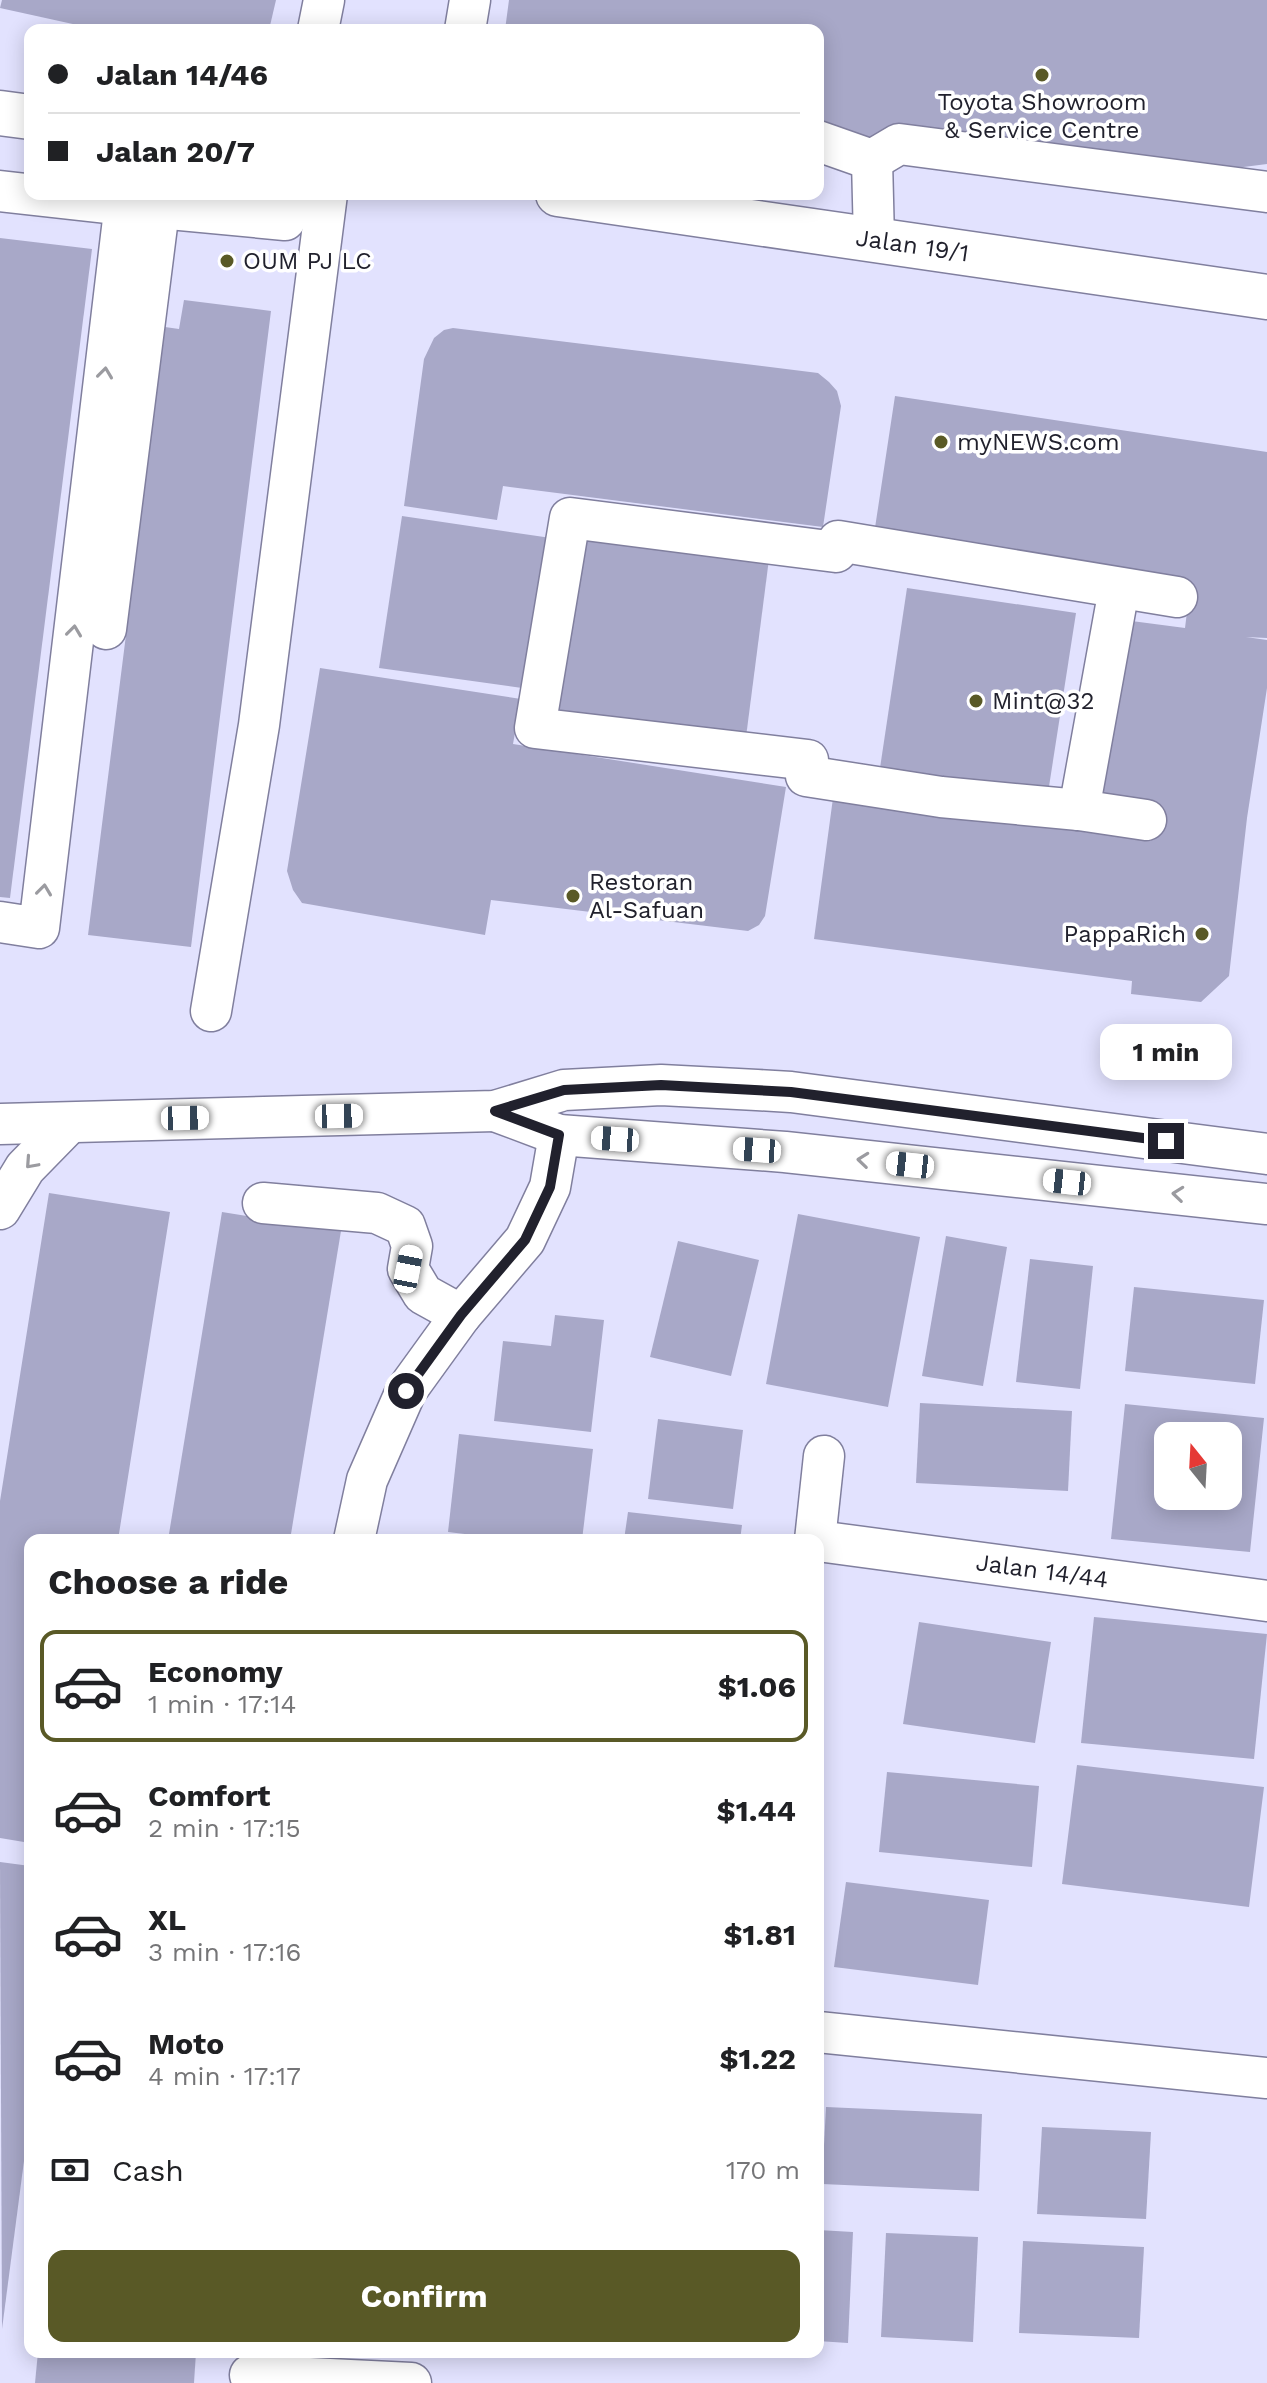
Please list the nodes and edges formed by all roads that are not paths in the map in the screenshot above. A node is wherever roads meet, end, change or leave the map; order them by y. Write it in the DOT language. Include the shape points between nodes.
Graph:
graph roads {
  1 [pos="324,0"];
  2 [pos="470,0"];
  3 [pos="319,24"];
  4 [pos="466,24"];
  5 [pos="0,113"];
  6 [pos="24,116"];
  7 [pos="824,143"];
  8 [pos="872,160"];
  9 [pos="0,191"];
  10 [pos="1267,192"];
  11 [pos="24,193"];
  12 [pos="143,200"];
  13 [pos="289,200"];
  14 [pos="326,200"];
  15 [pos="599,200"];
  16 [pos="874,240"];
  17 [pos="1267,297"];
  18 [pos="1119,589"];
  19 [pos="1177,597"];
  20 [pos="106,629"];
  21 [pos="1079,810"];
  22 [pos="1146,820"];
  23 [pos="0,922"];
  24 [pos="211,1011"];
  25 [pos="495,1111"];
  26 [pos="69,1123"];
  27 [pos="0,1124"];
  28 [pos="559,1135"];
  29 [pos="1265,1153"];
  30 [pos="263,1203"];
  31 [pos="1263,1204"];
  32 [pos="0,1209"];
  33 [pos="461,1315"];
  34 [pos="824,1456"];
  35 [pos="355,1534"];
  36 [pos="818,1534"];
  37 [pos="824,1542"];
  38 [pos="1267,1601"];
  39 [pos="824,2033"];
  40 [pos="1267,2078"];
  41 [pos="250,2370"];
  42 [pos="411,2383"];
  1 -- 3 [label="street"];
  2 -- 4 [label="street"];
  5 -- 6 [label="main road"];
  7 -- 8 [label="street"];
  8 -- 10 [label="street" via="899,144"];
  8 -- 16 [label="street"];
  9 -- 11 [label="street"];
  12 -- 13 [label="street" via="285,220"];
  12 -- 20 [label="street"];
  23 -- 12 [label="street, one-way" via="39,928"];
  14 -- 24 [label="street" via="259,725"];
  15 -- 16 [label="main road, Jalan 19/1"];
  16 -- 17 [label="main road, Jalan 19/1"];
  18 -- 19 [label="street"];
  18 -- 21 [label="street"];
  18 -- 21 [label="street" via="837,547 570,518 535,728 807,768 941,797"];
  21 -- 22 [label="street"];
  25 -- 26 [label="street"];
  25 -- 28 [label="street"];
  25 -- 29 [label="street" via="564,1090 661,1085 743,1089"];
  26 -- 27 [label="street"];
  26 -- 32 [label="street, one-way" via="25,1168"];
  31 -- 28 [label="street, one-way" via="785,1152"];
  28 -- 33 [label="street" via="550,1187 525,1240"];
  30 -- 33 [label="street" via="377,1213 405,1226 412,1246 408,1269 423,1294"];
  33 -- 35 [label="street" via="406,1391 367,1480"];
  34 -- 36 [label="street, Jalan 14/44"];
  37 -- 38 [label="street, Jalan 14/44"];
  39 -- 40 [label="street"];
  41 -- 42 [label="street"];
}
